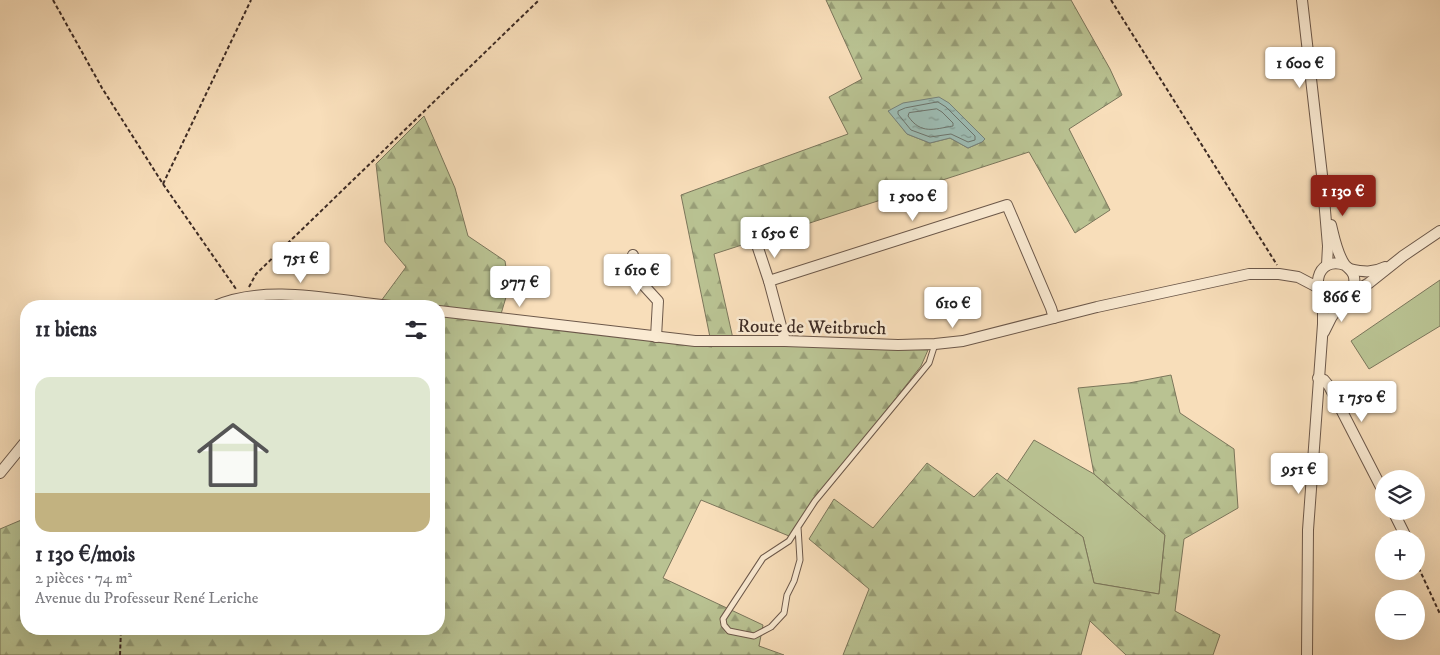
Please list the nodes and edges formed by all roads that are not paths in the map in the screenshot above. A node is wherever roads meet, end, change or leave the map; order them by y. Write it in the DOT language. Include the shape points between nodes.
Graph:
graph roads {
  1 [pos="1302,0"];
  2 [pos="1322,175"];
  3 [pos="1440,231"];
  4 [pos="757,245"];
  5 [pos="633,255"];
  6 [pos="1397,261"];
  7 [pos="1325,267"];
  8 [pos="1348,267"];
  9 [pos="1298,277"];
  10 [pos="769,281"];
  11 [pos="1320,290"];
  12 [pos="1346,296"];
  13 [pos="234,300"];
  14 [pos="334,300"];
  15 [pos="445,312"];
  16 [pos="1054,318"];
  17 [pos="656,337"];
  18 [pos="1322,338"];
  19 [pos="785,342"];
  20 [pos="935,344"];
  21 [pos="1318,378"];
  22 [pos="20,448"];
  23 [pos="0,473"];
  24 [pos="1375,475"];
  25 [pos="798,527"];
  26 [pos="1307,655"];
  1 -- 2 [label="street"];
  2 -- 7 [label="street" via="1328,246"];
  2 -- 8 [label="street" via="1336,244"];
  3 -- 6 [label="street, Route de Weitbruch"];
  4 -- 10 [label="street"];
  5 -- 17 [label="street" via="637,278 658,301"];
  6 -- 8 [label="street, Route de Weitbruch" via="1367,272"];
  6 -- 12 [label="street, Route de Weitbruch"];
  7 -- 8 [label="street, Route de Weitbruch" via="1333,263"];
  7 -- 9 [label="street, Route de Weitbruch"];
  7 -- 11 [label="street" via="1318,278"];
  8 -- 12 [label="street" via="1355,279"];
  9 -- 11 [label="street, Route de Weitbruch"];
  9 -- 16 [label="street, Route de Weitbruch" via="1249,274"];
  10 -- 16 [label="street" via="1006,205"];
  10 -- 19 [label="street"];
  11 -- 12 [label="street, Route de Weitbruch" via="1328,298"];
  11 -- 18 [label="street"];
  12 -- 18 [label="street"];
  13 -- 14 [label="street" via="266,294"];
  15 -- 17 [label="street, Route de Weitbruch"];
  16 -- 20 [label="street, Route de Weitbruch" via="963,341"];
  17 -- 19 [label="street, Route de Weitbruch"];
  18 -- 21 [label="street"];
  19 -- 20 [label="street, Route de Weitbruch"];
  20 -- 25 [label="lane" via="929,363 815,501"];
  21 -- 24 [label="street" via="1329,386"];
  21 -- 26 [label="street" via="1307,550"];
  22 -- 23 [label="street"];
  25 -- 25 [label="lane" via="800,560 784,613 771,627 754,636 729,631 723,619 763,558 788,541"];
}
